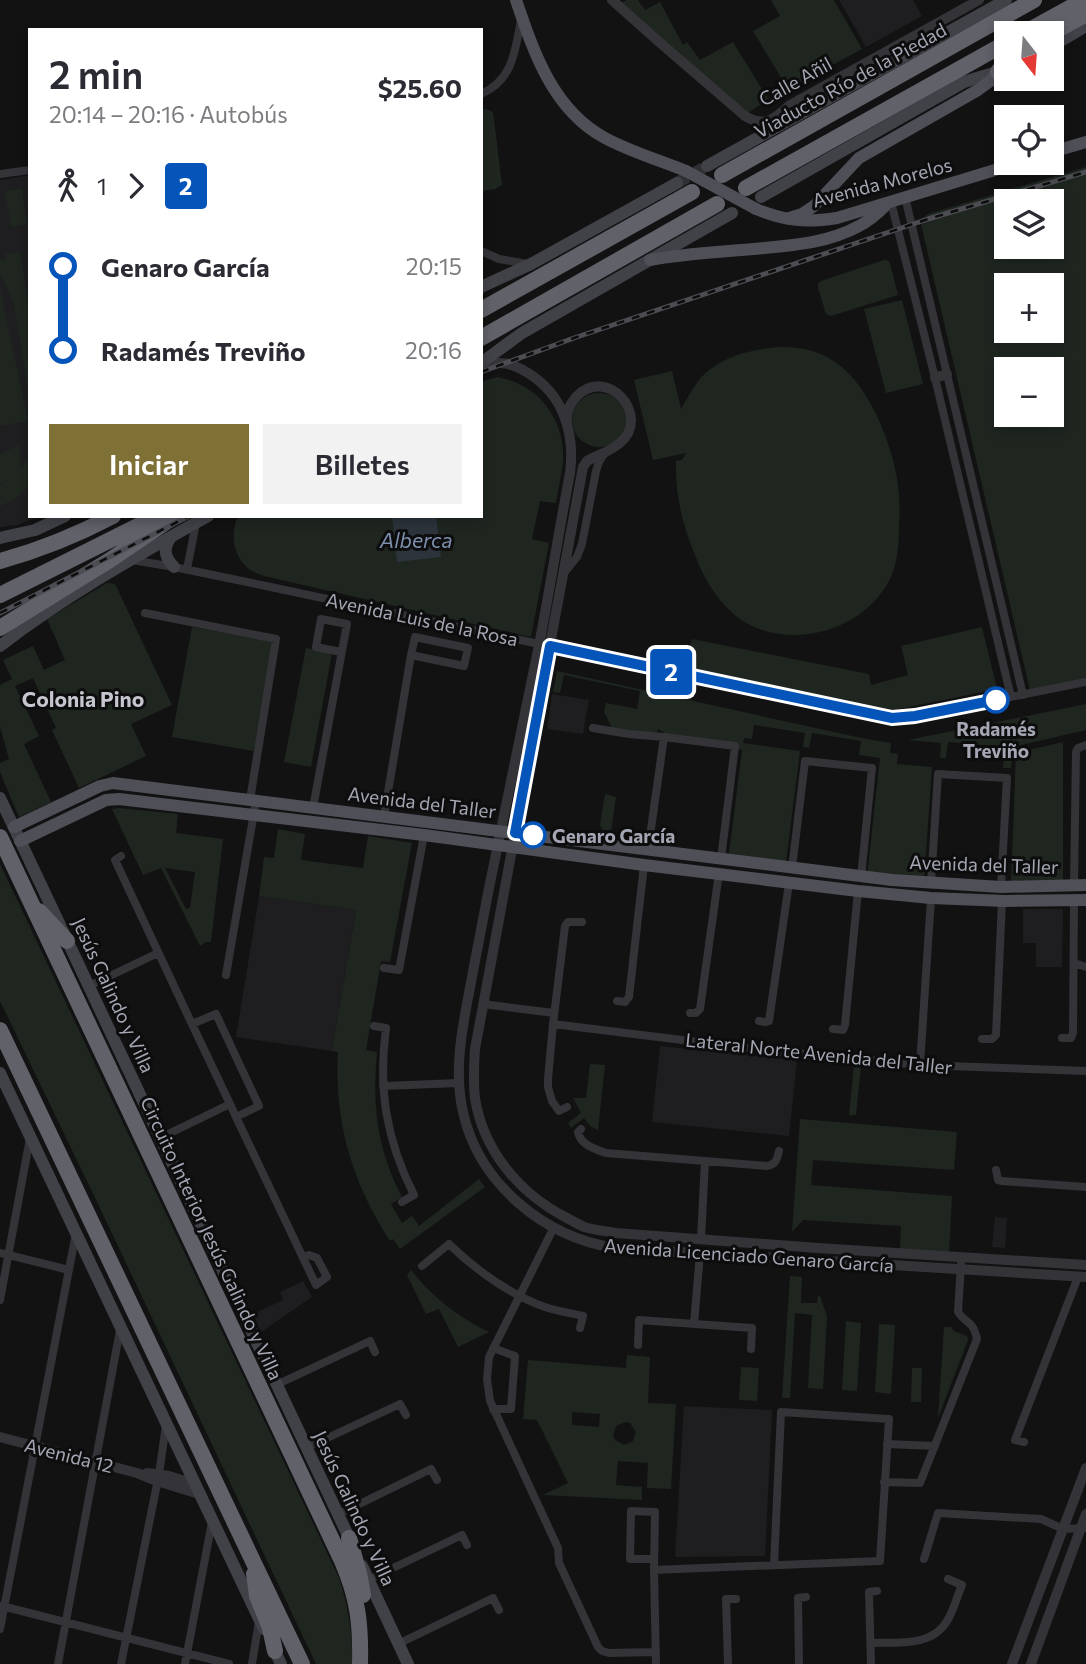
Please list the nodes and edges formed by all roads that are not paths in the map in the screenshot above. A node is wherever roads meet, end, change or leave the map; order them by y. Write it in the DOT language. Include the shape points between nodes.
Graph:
graph roads {
  1 [pos="516,0"];
  2 [pos="612,0"];
  3 [pos="979,0"];
  4 [pos="1006,0"];
  5 [pos="1034,0"];
  6 [pos="1084,0"];
  7 [pos="1086,14"];
  8 [pos="521,17"];
  9 [pos="1046,21"];
  10 [pos="1064,26"];
  11 [pos="1086,26"];
  12 [pos="1064,39"];
  13 [pos="994,50"];
  14 [pos="994,71"];
  15 [pos="994,76"];
  16 [pos="483,93"];
  17 [pos="1086,142"];
  18 [pos="1064,148"];
  19 [pos="708,166"];
  20 [pos="28,170"];
  21 [pos="994,170"];
  22 [pos="0,174"];
  23 [pos="722,175"];
  24 [pos="677,183"];
  25 [pos="746,188"];
  26 [pos="692,192"];
  27 [pos="905,197"];
  28 [pos="891,202"];
  29 [pos="759,203"];
  30 [pos="717,205"];
  31 [pos="732,213"];
  32 [pos="785,219"];
  33 [pos="483,252"];
  34 [pos="650,260"];
  35 [pos="531,264"];
  36 [pos="483,287"];
  37 [pos="483,309"];
  38 [pos="483,337"];
  39 [pos="483,363"];
  40 [pos="483,364"];
  41 [pos="947,374"];
  42 [pos="935,377"];
  43 [pos="567,424"];
  44 [pos="61,518"];
  45 [pos="90,518"];
  46 [pos="109,518"];
  47 [pos="154,518"];
  48 [pos="172,518"];
  49 [pos="205,518"];
  50 [pos="196,523"];
  51 [pos="82,533"];
  52 [pos="172,537"];
  53 [pos="0,538"];
  54 [pos="0,551"];
  55 [pos="128,560"];
  56 [pos="0,561"];
  57 [pos="180,568"];
  58 [pos="78,580"];
  59 [pos="0,594"];
  60 [pos="145,613"];
  61 [pos="0,628"];
  62 [pos="545,645"];
  63 [pos="0,646"];
  64 [pos="341,652"];
  65 [pos="411,655"];
  66 [pos="1086,682"];
  67 [pos="1023,695"];
  68 [pos="1010,697"];
  69 [pos="593,729"];
  70 [pos="664,737"];
  71 [pos="1086,745"];
  72 [pos="1086,772"];
  73 [pos="1076,774"];
  74 [pos="0,798"];
  75 [pos="253,800"];
  76 [pos="313,808"];
  77 [pos="350,812"];
  78 [pos="254,816"];
  79 [pos="384,816"];
  80 [pos="349,826"];
  81 [pos="14,827"];
  82 [pos="500,831"];
  83 [pos="515,833"];
  84 [pos="424,835"];
  85 [pos="0,837"];
  86 [pos="20,841"];
  87 [pos="498,844"];
  88 [pos="513,846"];
  89 [pos="648,850"];
  90 [pos="121,856"];
  91 [pos="721,859"];
  92 [pos="750,863"];
  93 [pos="644,865"];
  94 [pos="792,868"];
  95 [pos="719,873"];
  96 [pos="748,877"];
  97 [pos="862,877"];
  98 [pos="789,883"];
  99 [pos="931,883"];
  100 [pos="1080,885"];
  101 [pos="1001,887"];
  102 [pos="858,891"];
  103 [pos="931,898"];
  104 [pos="28,899"];
  105 [pos="1080,900"];
  106 [pos="1003,901"];
  107 [pos="582,922"];
  108 [pos="67,941"];
  109 [pos="158,953"];
  110 [pos="1074,963"];
  111 [pos="1086,967"];
  112 [pos="384,968"];
  113 [pos="226,975"];
  114 [pos="89,986"];
  115 [pos="617,1001"];
  116 [pos="483,1004"];
  117 [pos="554,1013"];
  118 [pos="690,1013"];
  119 [pos="760,1021"];
  120 [pos="192,1024"];
  121 [pos="553,1024"];
  122 [pos="374,1026"];
  123 [pos="0,1030"];
  124 [pos="833,1030"];
  125 [pos="1062,1038"];
  126 [pos="982,1039"];
  127 [pos="459,1046"];
  128 [pos="474,1049"];
  129 [pos="920,1065"];
  130 [pos="1086,1071"];
  131 [pos="0,1074"];
  132 [pos="458,1083"];
  133 [pos="383,1086"];
  134 [pos="230,1104"];
  135 [pos="567,1107"];
  136 [pos="236,1117"];
  137 [pos="581,1129"];
  138 [pos="30,1136"];
  139 [pos="160,1138"];
  140 [pos="779,1151"];
  141 [pos="705,1161"];
  142 [pos="502,1165"];
  143 [pos="996,1170"];
  144 [pos="490,1173"];
  145 [pos="1086,1187"];
  146 [pos="402,1202"];
  147 [pos="554,1227"];
  148 [pos="75,1233"];
  149 [pos="616,1233"];
  150 [pos="701,1238"];
  151 [pos="757,1243"];
  152 [pos="615,1248"];
  153 [pos="700,1253"];
  154 [pos="4,1254"];
  155 [pos="755,1256"];
  156 [pos="303,1257"];
  157 [pos="961,1263"];
  158 [pos="1086,1265"];
  159 [pos="422,1266"];
  160 [pos="1015,1267"];
  161 [pos="69,1270"];
  162 [pos="1082,1277"];
  163 [pos="519,1295"];
  164 [pos="0,1300"];
  165 [pos="694,1324"];
  166 [pos="121,1328"];
  167 [pos="580,1328"];
  168 [pos="638,1345"];
  169 [pos="493,1348"];
  170 [pos="751,1349"];
  171 [pos="375,1352"];
  172 [pos="276,1385"];
  173 [pos="493,1409"];
  174 [pos="406,1415"];
  175 [pos="166,1425"];
  176 [pos="0,1437"];
  177 [pos="1024,1442"];
  178 [pos="887,1444"];
  179 [pos="35,1446"];
  180 [pos="935,1446"];
  181 [pos="306,1448"];
  182 [pos="96,1462"];
  183 [pos="1086,1468"];
  184 [pos="158,1478"];
  185 [pos="437,1480"];
  186 [pos="884,1482"];
  187 [pos="197,1489"];
  188 [pos="1086,1514"];
  189 [pos="337,1515"];
  190 [pos="212,1521"];
  191 [pos="1084,1528"];
  192 [pos="1063,1529"];
  193 [pos="349,1538"];
  194 [pos="467,1545"];
  195 [pos="654,1559"];
  196 [pos="925,1559"];
  197 [pos="253,1561"];
  198 [pos="774,1565"];
  199 [pos="654,1570"];
  200 [pos="948,1579"];
  201 [pos="368,1580"];
  202 [pos="877,1591"];
  203 [pos="807,1597"];
  204 [pos="736,1599"];
  205 [pos="2,1606"];
  206 [pos="499,1610"];
  207 [pos="259,1621"];
  208 [pos="66,1622"];
  209 [pos="0,1629"];
  210 [pos="126,1638"];
  211 [pos="361,1639"];
  212 [pos="870,1643"];
  213 [pos="398,1644"];
  214 [pos="656,1652"];
  215 [pos="187,1653"];
  216 [pos="278,1657"];
  217 [pos="58,1664"];
  218 [pos="121,1664"];
  219 [pos="185,1664"];
  220 [pos="229,1664"];
  221 [pos="252,1664"];
  222 [pos="302,1664"];
  223 [pos="360,1664"];
  224 [pos="408,1664"];
  225 [pos="656,1664"];
  226 [pos="728,1664"];
  227 [pos="799,1664"];
  228 [pos="871,1664"];
  229 [pos="1013,1664"];
  230 [pos="1031,1664"];
  1 -- 8 [label="main road"];
  2 -- 3 [label="street, Calle Añil" via="745,116 763,122"];
  4 -- 19 [label="main road, Viaducto Río de la Piedad"];
  5 -- 23 [label="highway, Viaducto Río de la Piedad"];
  6 -- 9 [label="highway"];
  7 -- 10 [label="highway"];
  8 -- 16 [label="street" via="515,55 506,74"];
  8 -- 29 [label="main road, bridge" via="547,79 587,126 607,139"];
  11 -- 12 [label="main road"];
  13 -- 25 [label="highway"];
  14 -- 29 [label="main road" via="964,82"];
  15 -- 32 [label="main road" via="978,90 864,154 814,206"];
  17 -- 18 [label="main road"];
  20 -- 22 [label="street"];
  21 -- 27 [label="main road, Avenida Morelos"];
  24 -- 35 [label="main road"];
  26 -- 37 [label="highway"];
  27 -- 28 [label="main road, Avenida Morelos"];
  27 -- 41 [label="street"];
  28 -- 32 [label="main road, Avenida Morelos" via="822,220"];
  28 -- 34 [label="main road" via="860,226 816,242"];
  28 -- 42 [label="street"];
  29 -- 32 [label="main road, Avenida Morelos"];
  30 -- 38 [label="highway"];
  31 -- 34 [label="main road"];
  33 -- 35 [label="street"];
  34 -- 39 [label="main road" via="523,333"];
  35 -- 36 [label="main road"];
  40 -- 43 [label="street, Avenida Licenciado Genaro García" via="512,364 532,375 553,395"];
  41 -- 42 [label="street"];
  41 -- 67 [label="street"];
  42 -- 68 [label="street"];
  43 -- 62 [label="street, Avenida Licenciado Genaro García" via="570,473"];
  43 -- 62 [label="street, Avenida Licenciado Genaro García" via="571,403 587,388 608,388 626,402 631,414 622,442 583,467"];
  44 -- 53 [label="main road"];
  45 -- 51 [label="highway"];
  46 -- 51 [label="highway"];
  47 -- 59 [label="highway"];
  48 -- 58 [label="highway"];
  49 -- 50 [label="main road"];
  50 -- 52 [label="main road"];
  50 -- 57 [label="street"];
  51 -- 54 [label="highway" via="69,531"];
  51 -- 56 [label="highway"];
  52 -- 55 [label="main road"];
  52 -- 57 [label="main road" via="165,553 168,561"];
  55 -- 57 [label="street, Avenida Luis de la Rosa"];
  55 -- 58 [label="highway"];
  55 -- 63 [label="main road"];
  57 -- 62 [label="street, Avenida Luis de la Rosa"];
  58 -- 61 [label="highway"];
  60 -- 75 [label="street" via="276,639"];
  62 -- 68 [label="street, Avenida Luis de la Rosa" via="892,718"];
  62 -- 82 [label="street, Avenida Licenciado Genaro García"];
  62 -- 83 [label="street, Avenida Licenciado Genaro García"];
  64 -- 64 [label="street" via="316,648 321,619 347,624"];
  64 -- 76 [label="street"];
  65 -- 65 [label="street" via="464,666 468,648 415,637"];
  65 -- 79 [label="street"];
  66 -- 67 [label="street, Avenida Luis de la Rosa"];
  67 -- 68 [label="street, Avenida Luis de la Rosa"];
  69 -- 70 [label="street"];
  70 -- 89 [label="street"];
  70 -- 91 [label="street" via="735,746"];
  71 -- 73 [label="street" via="1077,750"];
  72 -- 73 [label="street"];
  73 -- 100 [label="street"];
  74 -- 81 [label="main road, Jesús Galindo y Villa"];
  75 -- 76 [label="main road, Avenida del Taller"];
  75 -- 78 [label="street"];
  75 -- 81 [label="main road, Avenida del Taller" via="107,783"];
  76 -- 77 [label="main road, Avenida del Taller"];
  77 -- 79 [label="main road, Avenida del Taller"];
  77 -- 80 [label="main road"];
  78 -- 80 [label="main road, Avenida del Taller"];
  78 -- 86 [label="main road, Avenida del Taller" via="113,799"];
  78 -- 113 [label="street"];
  79 -- 82 [label="main road, Avenida del Taller"];
  80 -- 84 [label="main road, Avenida del Taller"];
  81 -- 86 [label="main road, Jesús Galindo y Villa"];
  82 -- 83 [label="main road, Avenida del Taller"];
  82 -- 87 [label="street, Avenida Licenciado Genaro García"];
  83 -- 88 [label="street, Avenida Licenciado Genaro García"];
  83 -- 89 [label="main road, Avenida del Taller"];
  84 -- 87 [label="main road, Avenida del Taller"];
  84 -- 112 [label="street" via="399,970"];
  85 -- 104 [label="highway, Circuito Interior Jesús Galindo y Villa"];
  86 -- 108 [label="main road, Jesús Galindo y Villa"];
  87 -- 88 [label="main road, Avenida del Taller"];
  87 -- 127 [label="street, Avenida Licenciado Genaro García"];
  88 -- 93 [label="main road, Avenida del Taller"];
  88 -- 116 [label="street, Avenida Licenciado Genaro García"];
  89 -- 91 [label="main road, Avenida del Taller"];
  90 -- 109 [label="street" via="115,860"];
  91 -- 92 [label="main road, Avenida del Taller"];
  92 -- 94 [label="main road, Avenida del Taller"];
  92 -- 96 [label="main road"];
  93 -- 95 [label="main road, Avenida del Taller"];
  93 -- 115 [label="street" via="629,998"];
  94 -- 97 [label="main road, Avenida del Taller"];
  94 -- 97 [label="street" via="805,761 872,768"];
  95 -- 96 [label="main road, Avenida del Taller"];
  95 -- 118 [label="street" via="700,1009"];
  96 -- 98 [label="main road, Avenida del Taller"];
  97 -- 99 [label="main road, Avenida del Taller"];
  98 -- 102 [label="main road, Avenida del Taller"];
  98 -- 119 [label="street" via="769,1020"];
  99 -- 101 [label="main road, Avenida del Taller"];
  99 -- 101 [label="street" via="938,774 1007,778"];
  100 -- 101 [label="main road, Avenida del Taller"];
  102 -- 103 [label="main road, Avenida del Taller"];
  102 -- 124 [label="street" via="845,1025 843,1030"];
  103 -- 106 [label="main road, Avenida del Taller"];
  103 -- 129 [label="street"];
  104 -- 108 [label="highway"];
  104 -- 211 [label="highway, Circuito Interior Jesús Galindo y Villa" via="342,1561 355,1597"];
  105 -- 106 [label="main road, Avenida del Taller"];
  105 -- 110 [label="street"];
  106 -- 126 [label="street" via="996,1035"];
  107 -- 117 [label="street" via="565,926"];
  108 -- 114 [label="main road, Jesús Galindo y Villa"];
  109 -- 114 [label="street"];
  109 -- 120 [label="street"];
  110 -- 111 [label="street"];
  110 -- 125 [label="street" via="1072,1036"];
  114 -- 139 [label="main road, Jesús Galindo y Villa"];
  116 -- 117 [label="street"];
  116 -- 128 [label="street, Avenida Licenciado Genaro García"];
  117 -- 121 [label="street"];
  120 -- 134 [label="street"];
  120 -- 136 [label="street" via="216,1014 259,1106"];
  121 -- 129 [label="street, Lateral Norte Avenida del Taller"];
  121 -- 135 [label="street" via="548,1087 558,1110"];
  122 -- 133 [label="street" via="386,1028"];
  123 -- 197 [label="highway"];
  127 -- 128 [label="street"];
  127 -- 132 [label="street, Avenida Licenciado Genaro García"];
  128 -- 142 [label="street, Avenida Licenciado Genaro García" via="473,1082 480,1118"];
  129 -- 130 [label="street, Lateral Norte Avenida del Taller"];
  131 -- 138 [label="main road"];
  132 -- 133 [label="street"];
  132 -- 144 [label="street, Avenida Licenciado Genaro García" via="470,1135"];
  133 -- 146 [label="street" via="394,1148 414,1195"];
  134 -- 136 [label="street"];
  134 -- 139 [label="street"];
  136 -- 156 [label="street"];
  137 -- 141 [label="street" via="578,1134 585,1143 606,1153"];
  138 -- 148 [label="main road"];
  138 -- 154 [label="street"];
  139 -- 172 [label="main road, Jesús Galindo y Villa"];
  140 -- 141 [label="street" via="775,1163 767,1166"];
  141 -- 150 [label="street"];
  142 -- 144 [label="street"];
  142 -- 149 [label="street, Avenida Licenciado Genaro García" via="545,1206 584,1227"];
  143 -- 145 [label="street" via="1002,1181"];
  144 -- 147 [label="street, Avenida Licenciado Genaro García" via="514,1200"];
  147 -- 152 [label="street, Avenida Licenciado Genaro García" via="574,1238"];
  147 -- 163 [label="street"];
  148 -- 161 [label="street"];
  148 -- 166 [label="main road"];
  149 -- 150 [label="street, Avenida Licenciado Genaro García"];
  149 -- 152 [label="street"];
  150 -- 151 [label="street, Avenida Licenciado Genaro García"];
  151 -- 155 [label="street"];
  151 -- 157 [label="street, Avenida Licenciado Genaro García"];
  152 -- 153 [label="street, Avenida Licenciado Genaro García"];
  153 -- 155 [label="street, Avenida Licenciado Genaro García"];
  153 -- 165 [label="street"];
  154 -- 161 [label="street"];
  154 -- 164 [label="street"];
  155 -- 157 [label="street, Avenida Licenciado Genaro García"];
  157 -- 160 [label="street, Avenida Licenciado Genaro García"];
  157 -- 180 [label="street" via="958,1311 972,1324 977,1339"];
  158 -- 160 [label="street, Avenida Licenciado Genaro García"];
  159 -- 163 [label="street" via="449,1244 477,1269"];
  160 -- 162 [label="street, Avenida Licenciado Genaro García"];
  161 -- 179 [label="street"];
  162 -- 177 [label="street" via="1016,1440"];
  163 -- 167 [label="street" via="548,1308 583,1315"];
  163 -- 169 [label="street"];
  165 -- 168 [label="street" via="639,1321"];
  165 -- 170 [label="street" via="752,1328"];
  166 -- 175 [label="main road"];
  166 -- 182 [label="street"];
  169 -- 173 [label="street" via="487,1372"];
  169 -- 173 [label="street" via="515,1356 511,1409"];
  171 -- 172 [label="street" via="370,1341"];
  172 -- 181 [label="main road, Jesús Galindo y Villa"];
  173 -- 214 [label="street" via="558,1548 557,1560 602,1651"];
  174 -- 181 [label="street" via="400,1404"];
  175 -- 184 [label="street"];
  175 -- 187 [label="main road"];
  176 -- 179 [label="street, Avenida 12"];
  178 -- 180 [label="street"];
  178 -- 186 [label="street"];
  178 -- 198 [label="street" via="889,1419 781,1412"];
  179 -- 182 [label="street, Avenida 12"];
  179 -- 205 [label="street"];
  180 -- 186 [label="street" via="920,1483"];
  181 -- 189 [label="main road, Jesús Galindo y Villa"];
  182 -- 184 [label="street, Avenida 12"];
  182 -- 208 [label="street"];
  183 -- 192 [label="street"];
  184 -- 187 [label="street, Avenida 12"];
  184 -- 210 [label="street"];
  185 -- 189 [label="street" via="431,1469"];
  186 -- 198 [label="street" via="880,1561"];
  187 -- 190 [label="main road"];
  188 -- 191 [label="street"];
  189 -- 193 [label="main road, Jesús Galindo y Villa"];
  190 -- 207 [label="main road"];
  190 -- 215 [label="street"];
  191 -- 192 [label="street"];
  191 -- 230 [label="street"];
  192 -- 196 [label="street" via="1041,1519 938,1513"];
  192 -- 229 [label="street"];
  193 -- 201 [label="main road, Jesús Galindo y Villa"];
  193 -- 211 [label="highway" via="363,1591"];
  194 -- 201 [label="street" via="462,1535"];
  195 -- 195 [label="street" via="631,1559 631,1511 655,1512"];
  195 -- 199 [label="street"];
  197 -- 216 [label="highway" via="257,1596"];
  197 -- 222 [label="highway"];
  198 -- 199 [label="street"];
  199 -- 214 [label="street"];
  200 -- 212 [label="street" via="962,1584 940,1630 918,1641"];
  201 -- 213 [label="main road, Jesús Galindo y Villa"];
  202 -- 212 [label="street" via="869,1592"];
  203 -- 227 [label="street" via="798,1598"];
  204 -- 226 [label="street" via="726,1599"];
  205 -- 208 [label="street"];
  205 -- 209 [label="street"];
  206 -- 213 [label="street" via="493,1598"];
  207 -- 216 [label="main road"];
  207 -- 221 [label="street"];
  208 -- 210 [label="street"];
  208 -- 217 [label="street"];
  210 -- 215 [label="street"];
  210 -- 218 [label="street"];
  211 -- 223 [label="highway, Circuito Interior Jesús Galindo y Villa"];
  212 -- 228 [label="street"];
  213 -- 224 [label="main road, Jesús Galindo y Villa"];
  214 -- 225 [label="street"];
  215 -- 219 [label="street"];
  215 -- 220 [label="street"];
}
